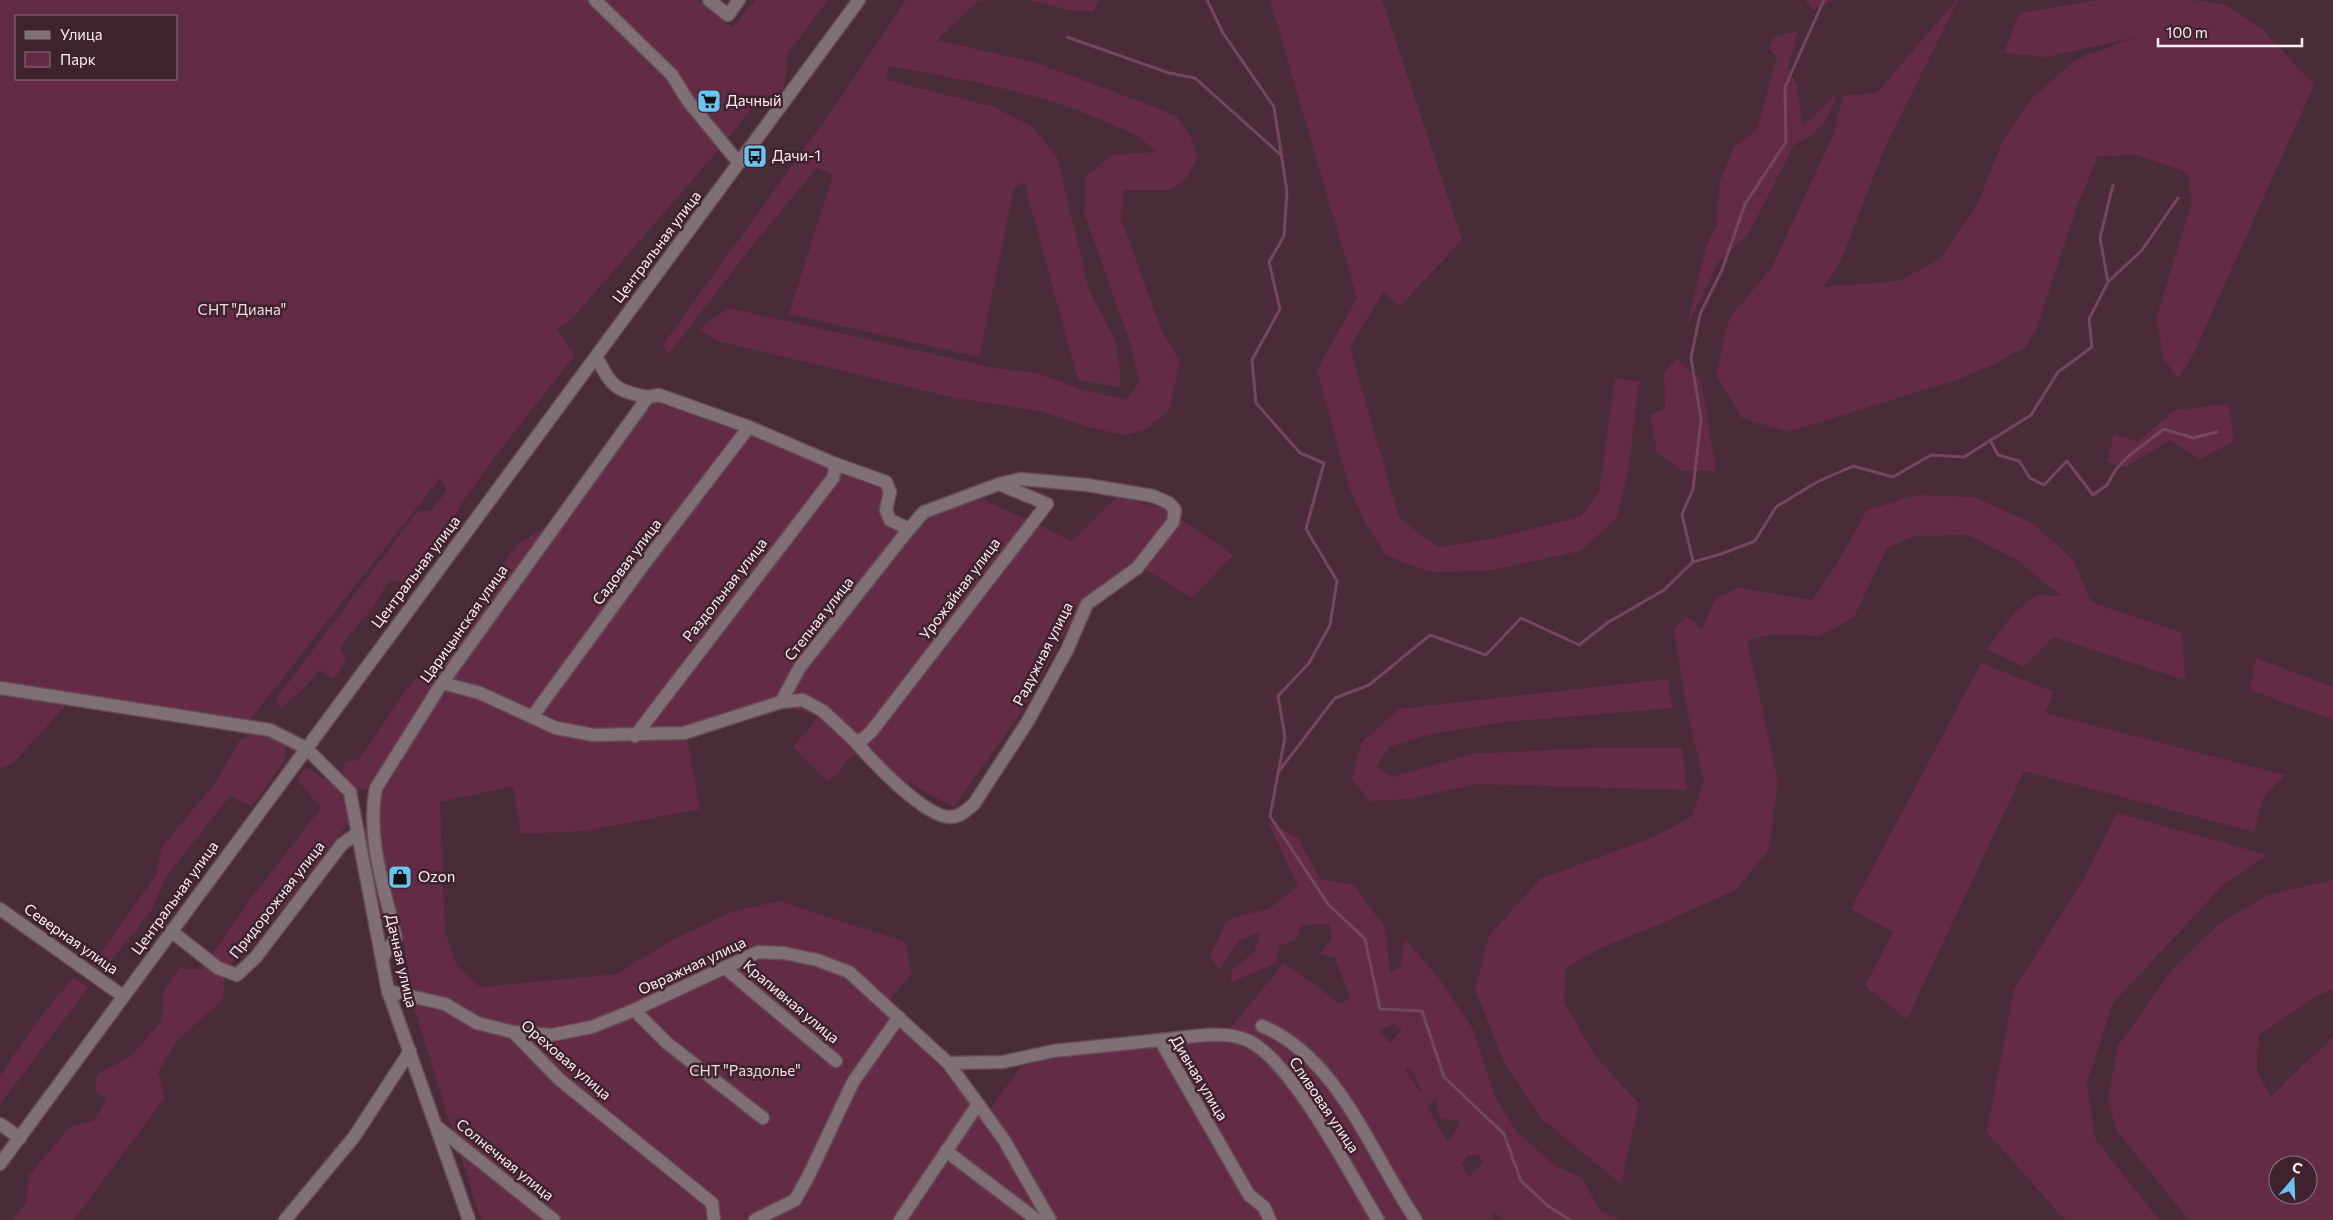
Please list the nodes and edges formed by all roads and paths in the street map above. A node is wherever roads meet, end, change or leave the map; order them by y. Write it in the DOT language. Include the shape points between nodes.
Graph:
graph roads {
  1 [pos="595,0"];
  2 [pos="709,0"];
  3 [pos="740,0"];
  4 [pos="859,0"];
  5 [pos="739,163"];
  6 [pos="596,356"];
  7 [pos="648,397"];
  8 [pos="749,427"];
  9 [pos="832,463"];
  10 [pos="1000,484"];
  11 [pos="909,529"];
  12 [pos="442,682"];
  13 [pos="0,688"];
  14 [pos="781,702"];
  15 [pos="532,717"];
  16 [pos="635,736"];
  17 [pos="854,740"];
  18 [pos="306,748"];
  19 [pos="358,833"];
  20 [pos="0,908"];
  21 [pos="171,932"];
  22 [pos="382,958"];
  23 [pos="725,968"];
  24 [pos="388,991"];
  25 [pos="123,996"];
  26 [pos="634,1010"];
  27 [pos="899,1017"];
  28 [pos="1262,1026"];
  29 [pos="513,1032"];
  30 [pos="1160,1040"];
  31 [pos="410,1051"];
  32 [pos="836,1061"];
  33 [pos="948,1063"];
  34 [pos="978,1104"];
  35 [pos="763,1118"];
  36 [pos="0,1124"];
  37 [pos="436,1126"];
  38 [pos="20,1138"];
  39 [pos="946,1151"];
  40 [pos="0,1164"];
  41 [pos="285,1220"];
  42 [pos="469,1220"];
  43 [pos="554,1220"];
  44 [pos="714,1220"];
  45 [pos="755,1220"];
  46 [pos="900,1220"];
  47 [pos="1037,1220"];
  48 [pos="1050,1220"];
  49 [pos="1270,1220"];
  50 [pos="1378,1220"];
  51 [pos="1416,1220"];
  1 -- 5 [label="street" via="672,75 688,101"];
  2 -- 3 [label="street" via="728,15"];
  4 -- 5 [label="street, Центральная улица"];
  5 -- 6 [label="street, Центральная улица"];
  6 -- 7 [label="street" via="607,379 624,393"];
  6 -- 18 [label="street, Центральная улица"];
  7 -- 8 [label="street" via="659,396"];
  7 -- 12 [label="street, Царицынская улица"];
  8 -- 9 [label="street"];
  8 -- 15 [label="street, Садовая улица"];
  9 -- 11 [label="street" via="886,482 890,492 886,510 890,520"];
  9 -- 16 [label="street, Раздольная улица" via="835,470 833,478"];
  10 -- 11 [label="street" via="924,512"];
  10 -- 17 [label="street, Урожайная улица" via="1047,504 872,732 862,740"];
  10 -- 17 [label="street, Радужная улица" via="1030,480 1153,496 1169,503 1174,510 1173,522 1137,568 1087,604 1028,721 974,804 963,813 951,818 938,815 900,788"];
  11 -- 14 [label="street, Степная улица" via="800,668"];
  12 -- 15 [label="street" via="480,693"];
  12 -- 22 [label="street, Царицынская улица" via="376,788 372,805 375,841 396,938"];
  13 -- 18 [label="street, Дачная улица" via="270,730"];
  14 -- 16 [label="street" via="684,733"];
  14 -- 17 [label="street" via="803,700 823,710"];
  15 -- 16 [label="street" via="556,728 594,736"];
  18 -- 19 [label="street, Дачная улица" via="350,792"];
  18 -- 21 [label="street, Центральная улица"];
  19 -- 21 [label="street, Придорожная улица" via="342,844 256,957 237,976 218,968"];
  19 -- 22 [label="street, Дачная улица"];
  20 -- 25 [label="street, Северная улица"];
  21 -- 25 [label="street, Центральная улица"];
  22 -- 24 [label="street, Дачная улица"];
  23 -- 26 [label="street, Овражная улица"];
  23 -- 27 [label="street, Овражная улица" via="758,952 784,953 817,960 849,972"];
  23 -- 32 [label="street, Крапивная улица"];
  24 -- 29 [label="street, Ореховая улица" via="446,1004 477,1023"];
  24 -- 31 [label="street, Дачная улица"];
  25 -- 38 [label="street, Центральная улица"];
  26 -- 29 [label="street, Овражная улица" via="592,1027 551,1035"];
  26 -- 35 [label="street" via="667,1043"];
  27 -- 33 [label="street, Овражная улица"];
  27 -- 45 [label="street" via="853,1082 795,1200"];
  28 -- 51 [label="street" via="1302,1051 1330,1078"];
  29 -- 44 [label="street, Ореховая улица" via="560,1080 712,1202"];
  30 -- 33 [label="street, Дивная улица" via="1052,1051 1002,1062"];
  30 -- 49 [label="street, Дивная улица" via="1249,1195 1264,1207"];
  30 -- 50 [label="street, Сливовая улица" via="1220,1036 1247,1040 1274,1061 1319,1122"];
  31 -- 37 [label="street, Дачная улица"];
  31 -- 41 [label="street" via="354,1136"];
  33 -- 34 [label="street, Овражная улица"];
  34 -- 39 [label="street"];
  34 -- 48 [label="street, Овражная улица" via="1004,1140"];
  36 -- 38 [label="street"];
  37 -- 42 [label="street, Дачная улица"];
  37 -- 43 [label="street, Солнечная улица"];
  38 -- 40 [label="street, Центральная улица"];
  39 -- 46 [label="street"];
  39 -- 47 [label="street"];
}
